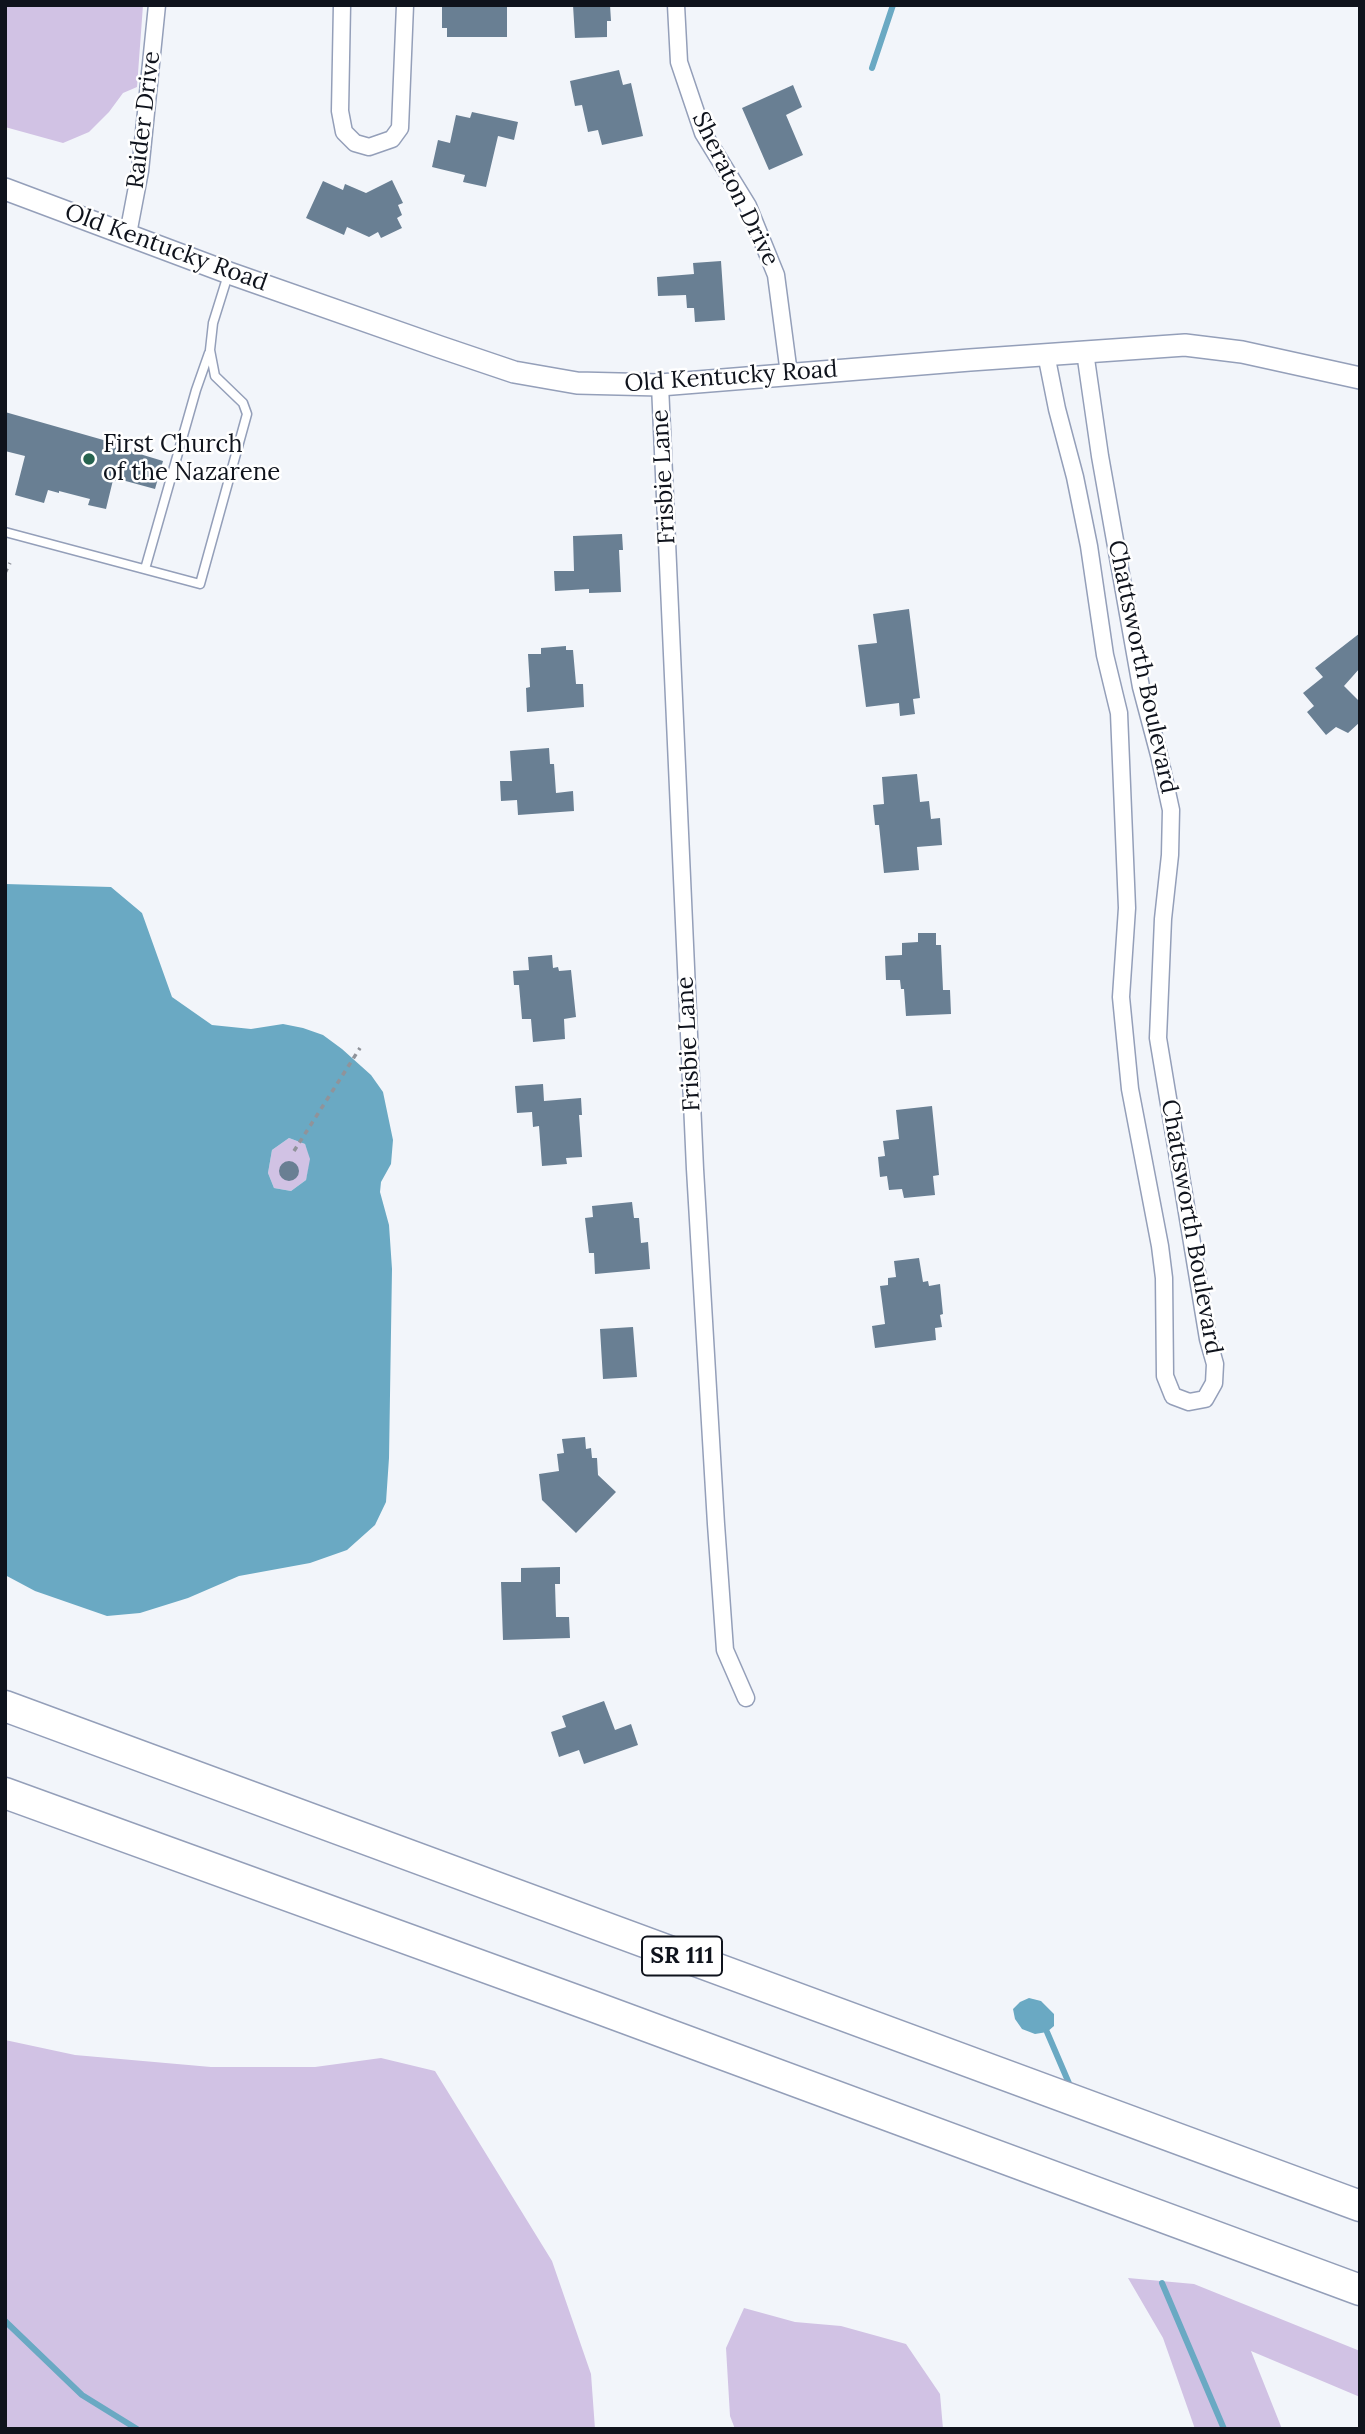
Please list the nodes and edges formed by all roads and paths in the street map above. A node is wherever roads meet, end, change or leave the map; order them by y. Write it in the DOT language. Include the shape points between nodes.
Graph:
graph roads {
  1 [pos="157,5"];
  2 [pos="342,5"];
  3 [pos="405,5"];
  4 [pos="676,5"];
  5 [pos="5,189"];
  6 [pos="128,234"];
  7 [pos="229,273"];
  8 [pos="209,350"];
  9 [pos="1085,352"];
  10 [pos="1046,354"];
  11 [pos="789,374"];
  12 [pos="1360,378"];
  13 [pos="660,385"];
  14 [pos="5,532"];
  15 [pos="10,563"];
  16 [pos="145,569"];
  17 [pos="5,573"];
  18 [pos="360,1048"];
  19 [pos="294,1151"];
  20 [pos="746,1698"];
  21 [pos="5,1706"];
  22 [pos="5,1793"];
  23 [pos="1360,2206"];
  24 [pos="1360,2290"];
  1 -- 6 [label="street, Raider Drive" via="140,171"];
  2 -- 3 [label="street" via="340,111 344,132 355,143 369,147 392,139 400,128"];
  4 -- 11 [label="street, Sheraton Drive" via="679,62 703,133 748,206 776,275"];
  5 -- 6 [label="street, Old Kentucky Road"];
  6 -- 7 [label="street, Old Kentucky Road"];
  7 -- 8 [label="lane"];
  7 -- 13 [label="street, Old Kentucky Road" via="514,372 577,383"];
  8 -- 16 [label="lane"];
  8 -- 16 [label="lane" via="215,376 243,403 247,414 200,584"];
  9 -- 10 [label="street, Old Kentucky Road"];
  9 -- 10 [label="street, Chattsworth Boulevard" via="1141,687 1171,810 1158,1038 1215,1364 1214,1383 1205,1399 1189,1402 1173,1396 1165,1376 1164,1278 1121,997 1127,908 1119,713 1075,477"];
  9 -- 12 [label="street, Old Kentucky Road" via="1185,345 1242,352"];
  10 -- 11 [label="street, Old Kentucky Road"];
  11 -- 13 [label="street, Old Kentucky Road"];
  13 -- 20 [label="street, Frisbie Lane" via="694,1155 716,1524 725,1650"];
  14 -- 16 [label="lane"];
  15 -- 17 [label="path"];
  18 -- 19 [label="path"];
  21 -- 23 [label="highway, SR 111"];
  22 -- 24 [label="highway"];
}
